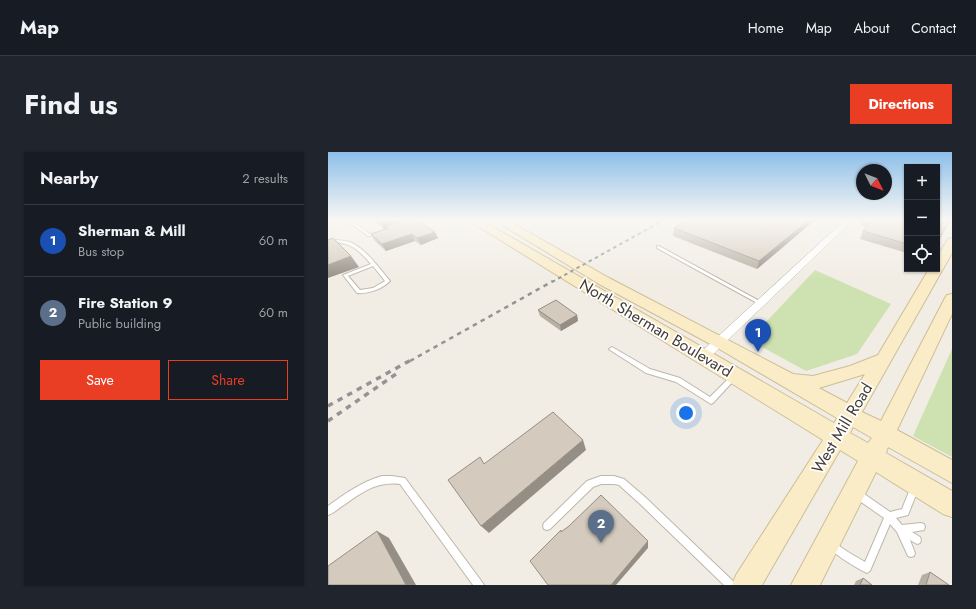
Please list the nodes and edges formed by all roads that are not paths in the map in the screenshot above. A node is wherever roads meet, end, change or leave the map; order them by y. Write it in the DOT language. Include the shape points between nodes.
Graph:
graph roads {
  1 [pos="508,240"];
  2 [pos="534,240"];
  3 [pos="828,240"];
  4 [pos="328,241"];
  5 [pos="952,242"];
  6 [pos="658,247"];
  7 [pos="940,263"];
  8 [pos="373,265"];
  9 [pos="935,272"];
  10 [pos="952,298"];
  11 [pos="761,303"];
  12 [pos="720,342"];
  13 [pos="612,349"];
  14 [pos="704,356"];
  15 [pos="884,359"];
  16 [pos="736,375"];
  17 [pos="788,381"];
  18 [pos="850,414"];
  19 [pos="885,434"];
  20 [pos="837,436"];
  21 [pos="872,458"];
  22 [pos="952,472"];
  23 [pos="917,484"];
  24 [pos="854,492"];
  25 [pos="952,505"];
  26 [pos="328,511"];
  27 [pos="889,516"];
  28 [pos="547,526"];
  29 [pos="921,527"];
  30 [pos="900,529"];
  31 [pos="917,540"];
  32 [pos="828,541"];
  33 [pos="912,553"];
  34 [pos="479,585"];
  35 [pos="732,585"];
  36 [pos="746,585"];
  37 [pos="805,585"];
  1 -- 14 [label="main road, North Sherman Boulevard"];
  2 -- 12 [label="main road, North Sherman Boulevard" via="604,281"];
  3 -- 11 [label="street"];
  4 -- 8 [label="lane" via="349,243"];
  5 -- 7 [label="main road, West Mill Road"];
  6 -- 11 [label="lane"];
  8 -- 8 [label="lane" via="388,281 360,292 345,275"];
  9 -- 15 [label="main road, West Mill Road"];
  10 -- 19 [label="main road"];
  11 -- 12 [label="street"];
  12 -- 14 [label="street"];
  12 -- 17 [label="main road, North Sherman Boulevard"];
  13 -- 16 [label="lane" via="648,371 678,380 711,401"];
  14 -- 16 [label="main road, North Sherman Boulevard"];
  15 -- 17 [label="main road" via="855,371 813,383"];
  15 -- 18 [label="main road, West Mill Road"];
  16 -- 20 [label="main road, North Sherman Boulevard"];
  17 -- 18 [label="main road, North Sherman Boulevard"];
  18 -- 19 [label="main road, North Sherman Boulevard"];
  18 -- 20 [label="main road, West Mill Road"];
  19 -- 21 [label="main road"];
  19 -- 22 [label="main road, North Sherman Boulevard"];
  20 -- 21 [label="main road, North Sherman Boulevard"];
  20 -- 36 [label="main road, West Mill Road"];
  21 -- 23 [label="main road, North Sherman Boulevard"];
  21 -- 24 [label="main road"];
  23 -- 25 [label="main road, North Sherman Boulevard"];
  23 -- 27 [label="lane" via="905,512"];
  24 -- 27 [label="lane"];
  24 -- 32 [label="main road"];
  26 -- 34 [label="lane" via="369,484 392,478 402,481"];
  27 -- 30 [label="lane"];
  27 -- 32 [label="lane" via="867,568"];
  28 -- 35 [label="lane" via="590,484 601,480 621,482"];
  29 -- 30 [label="lane"];
  30 -- 31 [label="lane"];
  30 -- 33 [label="lane"];
  32 -- 37 [label="main road"];
}
